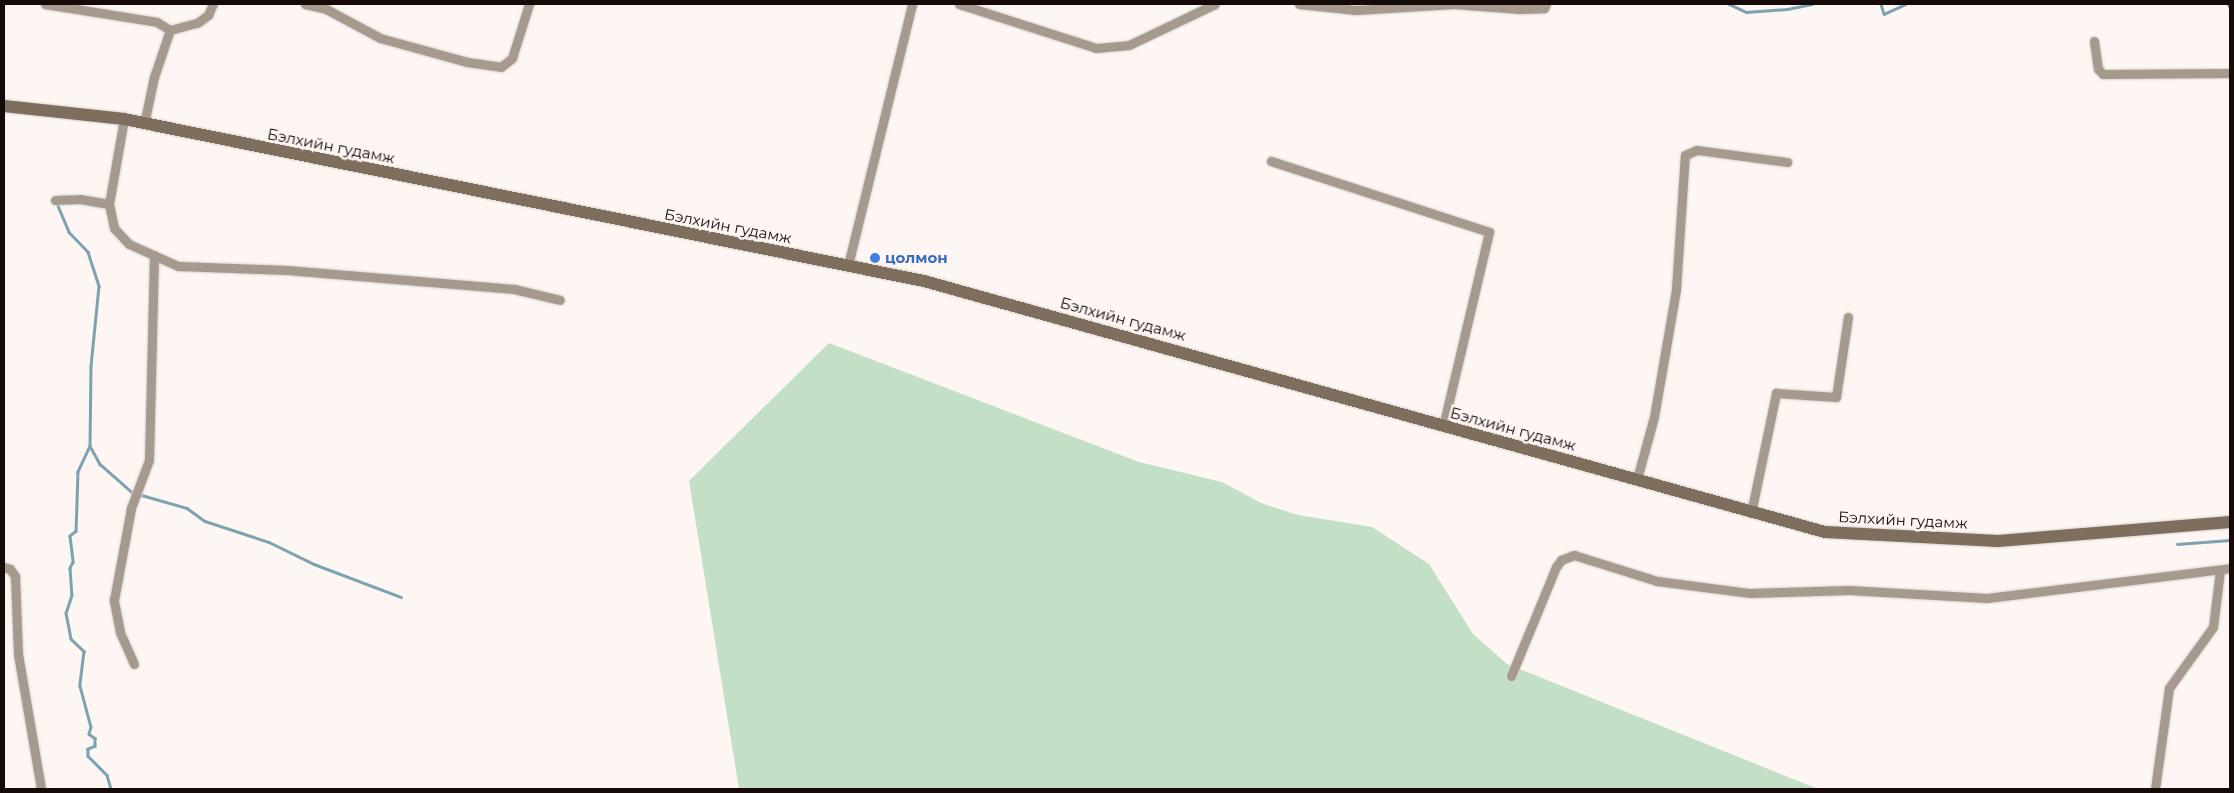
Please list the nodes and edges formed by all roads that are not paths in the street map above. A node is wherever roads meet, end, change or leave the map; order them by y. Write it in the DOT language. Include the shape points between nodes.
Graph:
graph roads {
  1 [pos="45,4"];
  2 [pos="213,4"];
  3 [pos="305,4"];
  4 [pos="529,4"];
  5 [pos="912,4"];
  6 [pos="959,4"];
  7 [pos="1214,4"];
  8 [pos="1299,4"];
  9 [pos="1546,4"];
  10 [pos="170,30"];
  11 [pos="2094,41"];
  12 [pos="2230,74"];
  13 [pos="4,106"];
  14 [pos="124,119"];
  15 [pos="144,124"];
  16 [pos="1271,161"];
  17 [pos="1787,162"];
  18 [pos="55,200"];
  19 [pos="108,204"];
  20 [pos="154,255"];
  21 [pos="848,265"];
  22 [pos="560,300"];
  23 [pos="1848,317"];
  24 [pos="1443,427"];
  25 [pos="1637,479"];
  26 [pos="1751,513"];
  27 [pos="2230,522"];
  28 [pos="4,568"];
  29 [pos="2230,568"];
  30 [pos="2220,570"];
  31 [pos="134,664"];
  32 [pos="1511,676"];
  33 [pos="41,789"];
  34 [pos="2155,789"];
  1 -- 10 [label="street" via="157,22"];
  2 -- 10 [label="street" via="208,15 197,23"];
  3 -- 4 [label="street" via="326,9 380,38 467,62 501,67 512,58"];
  5 -- 21 [label="street"];
  6 -- 7 [label="street" via="1096,48 1129,46"];
  8 -- 9 [label="street" via="1356,10 1454,4 1544,8"];
  10 -- 15 [label="street" via="154,77"];
  11 -- 12 [label="street" via="2098,69 2103,74"];
  13 -- 14 [label="main road, Бэлхийн гудамж"];
  14 -- 15 [label="main road, Бэлхийн гудамж"];
  14 -- 19 [label="street"];
  15 -- 21 [label="main road, Бэлхийн гудамж"];
  16 -- 24 [label="street" via="1489,232"];
  17 -- 25 [label="street" via="1697,150 1685,155 1676,289 1656,408"];
  18 -- 19 [label="street" via="80,199"];
  19 -- 20 [label="street" via="114,228 129,244"];
  20 -- 22 [label="street" via="178,266 287,270 514,290"];
  20 -- 31 [label="street" via="149,460 131,508 114,600 120,632"];
  21 -- 24 [label="main road, Бэлхийн гудамж" via="951,289"];
  23 -- 26 [label="street" via="1836,397 1776,393"];
  24 -- 25 [label="main road, Бэлхийн гудамж"];
  25 -- 26 [label="main road, Бэлхийн гудамж"];
  26 -- 27 [label="main road, Бэлхийн гудамж" via="1825,532 1998,541"];
  28 -- 33 [label="street" via="10,569 15,576 18,654"];
  29 -- 30 [label="street"];
  30 -- 32 [label="street" via="1994,598 1849,590 1750,593 1657,581 1574,555 1561,560 1556,566"];
  30 -- 34 [label="street" via="2213,627 2169,688"];
}
